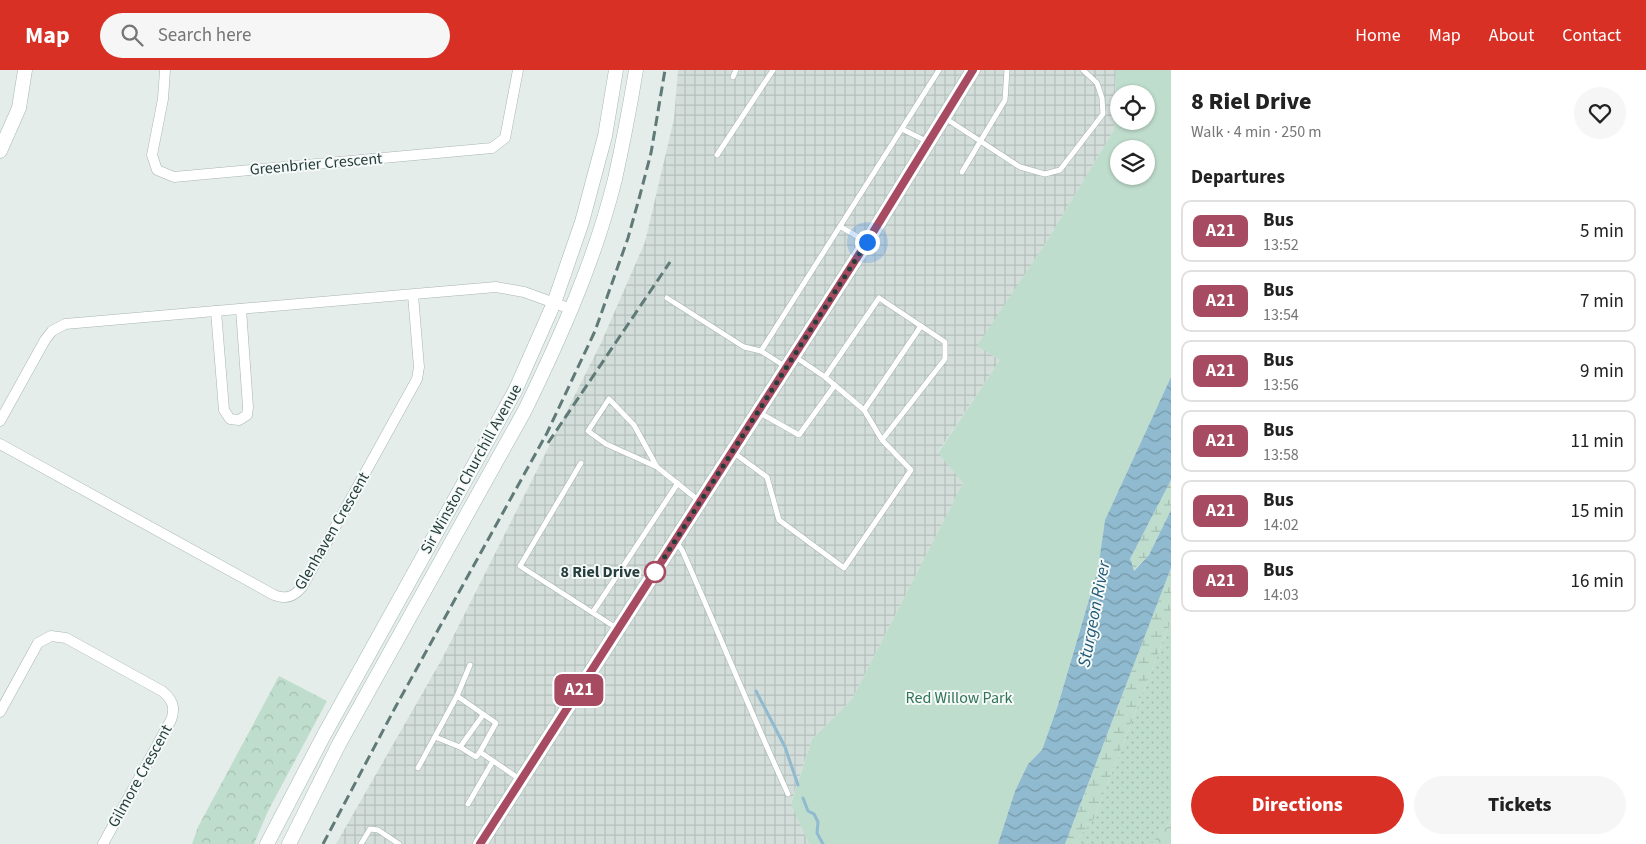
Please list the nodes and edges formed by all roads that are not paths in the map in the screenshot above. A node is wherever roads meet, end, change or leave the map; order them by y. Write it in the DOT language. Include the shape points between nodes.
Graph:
graph roads {
  1 [pos="25,70"];
  2 [pos="165,70"];
  3 [pos="518,70"];
  4 [pos="616,70"];
  5 [pos="636,70"];
  6 [pos="736,70"];
  7 [pos="773,70"];
  8 [pos="939,70"];
  9 [pos="973,70"];
  10 [pos="1007,70"];
  11 [pos="1083,70"];
  12 [pos="733,78"];
  13 [pos="944,117"];
  14 [pos="902,128"];
  15 [pos="980,141"];
  16 [pos="928,143"];
  17 [pos="0,149"];
  18 [pos="717,155"];
  19 [pos="962,172"];
  20 [pos="841,227"];
  21 [pos="867,242"];
  22 [pos="413,294"];
  23 [pos="667,298"];
  24 [pos="554,303"];
  25 [pos="241,309"];
  26 [pos="572,309"];
  27 [pos="216,311"];
  28 [pos="921,326"];
  29 [pos="762,351"];
  30 [pos="790,361"];
  31 [pos="825,377"];
  32 [pos="835,386"];
  33 [pos="864,410"];
  34 [pos="758,412"];
  35 [pos="0,421"];
  36 [pos="882,440"];
  37 [pos="0,444"];
  38 [pos="732,452"];
  39 [pos="581,463"];
  40 [pos="658,467"];
  41 [pos="678,483"];
  42 [pos="701,502"];
  43 [pos="675,541"];
  44 [pos="593,612"];
  45 [pos="618,629"];
  46 [pos="470,665"];
  47 [pos="457,696"];
  48 [pos="0,712"];
  49 [pos="483,715"];
  50 [pos="435,737"];
  51 [pos="460,747"];
  52 [pos="480,752"];
  53 [pos="492,761"];
  54 [pos="418,768"];
  55 [pos="521,780"];
  56 [pos="788,794"];
  57 [pos="468,804"];
  58 [pos="103,844"];
  59 [pos="267,844"];
  60 [pos="289,844"];
  61 [pos="361,844"];
  62 [pos="398,844"];
  63 [pos="480,844"];
  1 -- 17 [label="main road" via="19,108"];
  2 -- 3 [label="street, Greenbrier Crescent" via="162,108 152,155 157,170 174,176 492,148 505,138"];
  4 -- 24 [label="main road, Sir Winston Churchill Avenue" via="596,176"];
  5 -- 26 [label="main road, Sir Winston Churchill Avenue" via="614,180"];
  6 -- 12 [label="lane"];
  7 -- 18 [label="lane"];
  8 -- 14 [label="lane"];
  9 -- 13 [label="main road"];
  10 -- 15 [label="lane" via="1004,100"];
  11 -- 15 [label="lane" via="1097,83 1103,114 1060,170 1045,174 1020,167"];
  13 -- 15 [label="lane"];
  13 -- 16 [label="main road"];
  14 -- 16 [label="lane"];
  14 -- 20 [label="lane"];
  15 -- 19 [label="lane"];
  16 -- 21 [label="main road"];
  20 -- 21 [label="lane"];
  20 -- 29 [label="lane"];
  21 -- 30 [label="main road"];
  22 -- 24 [label="street" via="504,288"];
  22 -- 25 [label="street"];
  22 -- 37 [label="street, Glenhaven Crescent" via="418,379 302,587 291,597 281,598"];
  23 -- 29 [label="lane" via="744,347"];
  24 -- 26 [label="street"];
  24 -- 59 [label="main road, Sir Winston Churchill Avenue" via="515,391"];
  25 -- 27 [label="street"];
  25 -- 27 [label="street" via="248,407 247,415 239,420 230,419 224,410"];
  26 -- 60 [label="main road, Sir Winston Churchill Avenue" via="524,410 339,744"];
  27 -- 35 [label="street" via="60,326 45,340"];
  28 -- 31 [label="lane" via="879,298"];
  28 -- 33 [label="lane"];
  28 -- 36 [label="lane" via="945,342 945,359"];
  29 -- 30 [label="lane"];
  30 -- 31 [label="lane"];
  30 -- 34 [label="main road"];
  31 -- 32 [label="lane"];
  32 -- 33 [label="lane"];
  32 -- 34 [label="lane" via="799,436"];
  33 -- 36 [label="lane"];
  34 -- 38 [label="main road"];
  36 -- 38 [label="lane" via="911,470 844,568 778,520 767,477"];
  38 -- 42 [label="main road"];
  39 -- 44 [label="lane" via="520,566"];
  40 -- 40 [label="lane" via="634,425 609,398 588,431 606,444"];
  40 -- 41 [label="lane"];
  41 -- 42 [label="lane"];
  41 -- 44 [label="lane"];
  42 -- 43 [label="main road"];
  43 -- 45 [label="main road"];
  43 -- 56 [label="lane" via="682,550"];
  44 -- 45 [label="lane"];
  45 -- 55 [label="main road"];
  46 -- 47 [label="lane"];
  47 -- 49 [label="lane"];
  47 -- 50 [label="lane"];
  48 -- 58 [label="street, Gilmore Crescent" via="38,643 51,636 66,638 171,699 174,710 171,720"];
  49 -- 51 [label="lane"];
  49 -- 52 [label="lane" via="496,723"];
  50 -- 51 [label="lane"];
  50 -- 54 [label="lane"];
  51 -- 52 [label="lane" via="476,757"];
  52 -- 53 [label="lane"];
  53 -- 55 [label="lane"];
  53 -- 57 [label="lane"];
  55 -- 63 [label="main road"];
  61 -- 62 [label="lane" via="370,829 378,830"];
}
